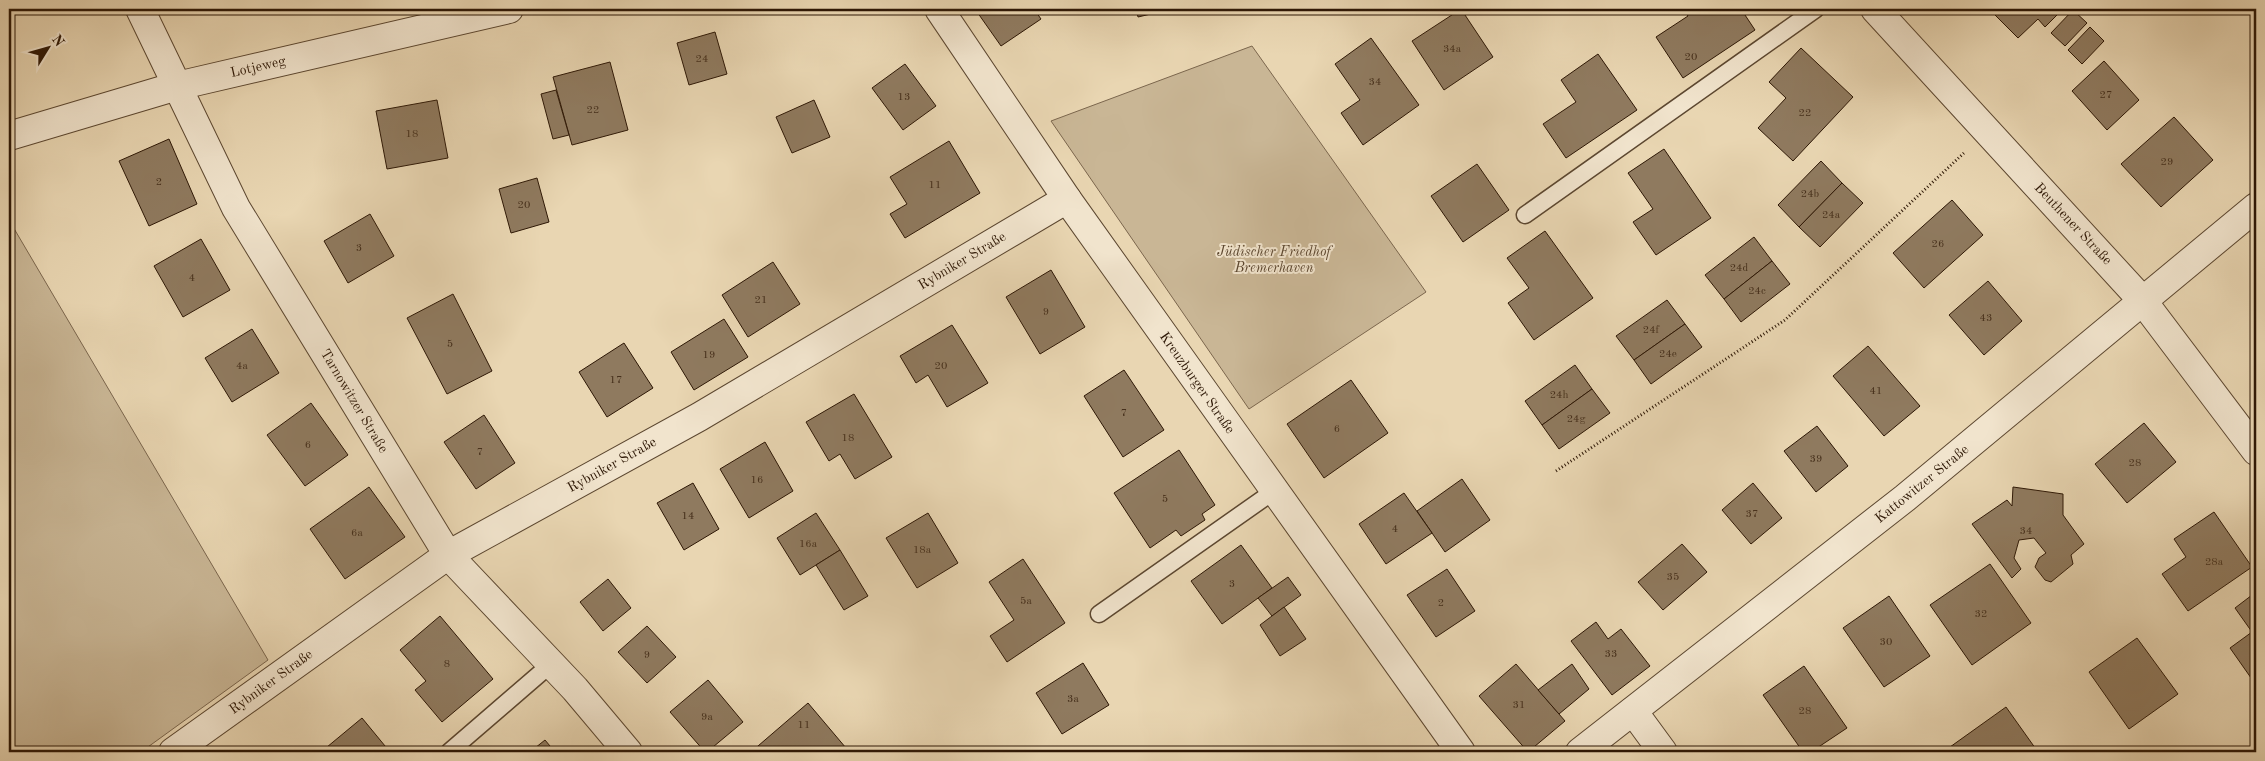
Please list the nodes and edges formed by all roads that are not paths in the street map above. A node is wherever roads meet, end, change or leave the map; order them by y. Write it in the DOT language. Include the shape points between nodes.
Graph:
graph roads {
  1 [pos="140,9"];
  2 [pos="509,9"];
  3 [pos="939,9"];
  4 [pos="1816,9"];
  5 [pos="1875,9"];
  6 [pos="177,86"];
  7 [pos="9,136"];
  8 [pos="1067,199"];
  9 [pos="2256,207"];
  10 [pos="1525,215"];
  11 [pos="2142,300"];
  12 [pos="2256,452"];
  13 [pos="1274,491"];
  14 [pos="448,555"];
  15 [pos="1099,614"];
  16 [pos="551,664"];
  17 [pos="1633,711"];
  18 [pos="173,752"];
  19 [pos="449,752"];
  20 [pos="628,752"];
  21 [pos="1461,752"];
  22 [pos="1580,752"];
  23 [pos="1663,752"];
  1 -- 6 [label="street, Tarnowitzer Straße"];
  2 -- 6 [label="street, Lotjeweg"];
  3 -- 8 [label="street, Kreuzburger Straße"];
  4 -- 10 [label="lane"];
  5 -- 11 [label="street, Beuthener Straße"];
  6 -- 7 [label="street, Lotjeweg"];
  6 -- 14 [label="street, Tarnowitzer Straße" via="236,208"];
  8 -- 13 [label="street, Kreuzburger Straße"];
  8 -- 14 [label="street, Rybniker Straße" via="699,417"];
  9 -- 11 [label="street, Kattowitzer Straße"];
  11 -- 12 [label="street, Beuthener Straße"];
  11 -- 17 [label="street, Kattowitzer Straße" via="1905,498"];
  13 -- 15 [label="lane"];
  13 -- 21 [label="street, Kreuzburger Straße"];
  14 -- 16 [label="street, Tarnowitzer Straße"];
  14 -- 18 [label="street, Rybniker Straße"];
  16 -- 19 [label="lane"];
  16 -- 20 [label="street, Tarnowitzer Straße"];
  17 -- 22 [label="street, Kattowitzer Straße"];
  17 -- 23 [label="street"];
}
